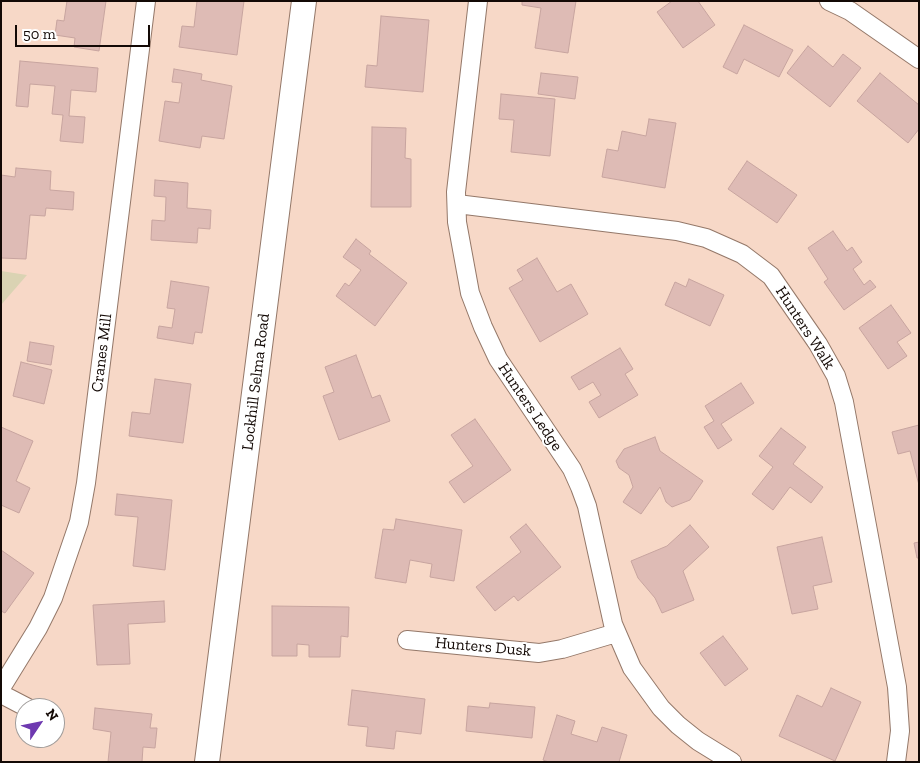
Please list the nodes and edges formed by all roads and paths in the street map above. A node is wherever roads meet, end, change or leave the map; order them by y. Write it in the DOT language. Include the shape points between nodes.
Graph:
graph roads {
  1 [pos="146,1"];
  2 [pos="304,1"];
  3 [pos="478,1"];
  4 [pos="828,1"];
  5 [pos="919,59"];
  6 [pos="456,204"];
  7 [pos="616,633"];
  8 [pos="407,640"];
  9 [pos="1,688"];
  10 [pos="1,694"];
  11 [pos="15,701"];
  12 [pos="207,762"];
  13 [pos="732,762"];
  14 [pos="896,762"];
  1 -- 9 [label="street, Cranes Mill" via="88,473 79,522 49,605"];
  2 -- 12 [label="main road, Lockhill Selma Road"];
  3 -- 6 [label="street, Hunters Ledge"];
  4 -- 5 [label="street" via="850,12"];
  6 -- 7 [label="street, Hunters Ledge" via="470,293 498,359 572,469 580,487"];
  6 -- 14 [label="street, Hunters Walk" via="677,231 706,238 742,254 771,276 818,344 836,376 844,402 897,687 900,731"];
  7 -- 8 [label="street, Hunters Dusk" via="539,653"];
  7 -- 13 [label="street, Hunters Ledge" via="632,668 661,708 698,741"];
  10 -- 11 [label="street"];
}
